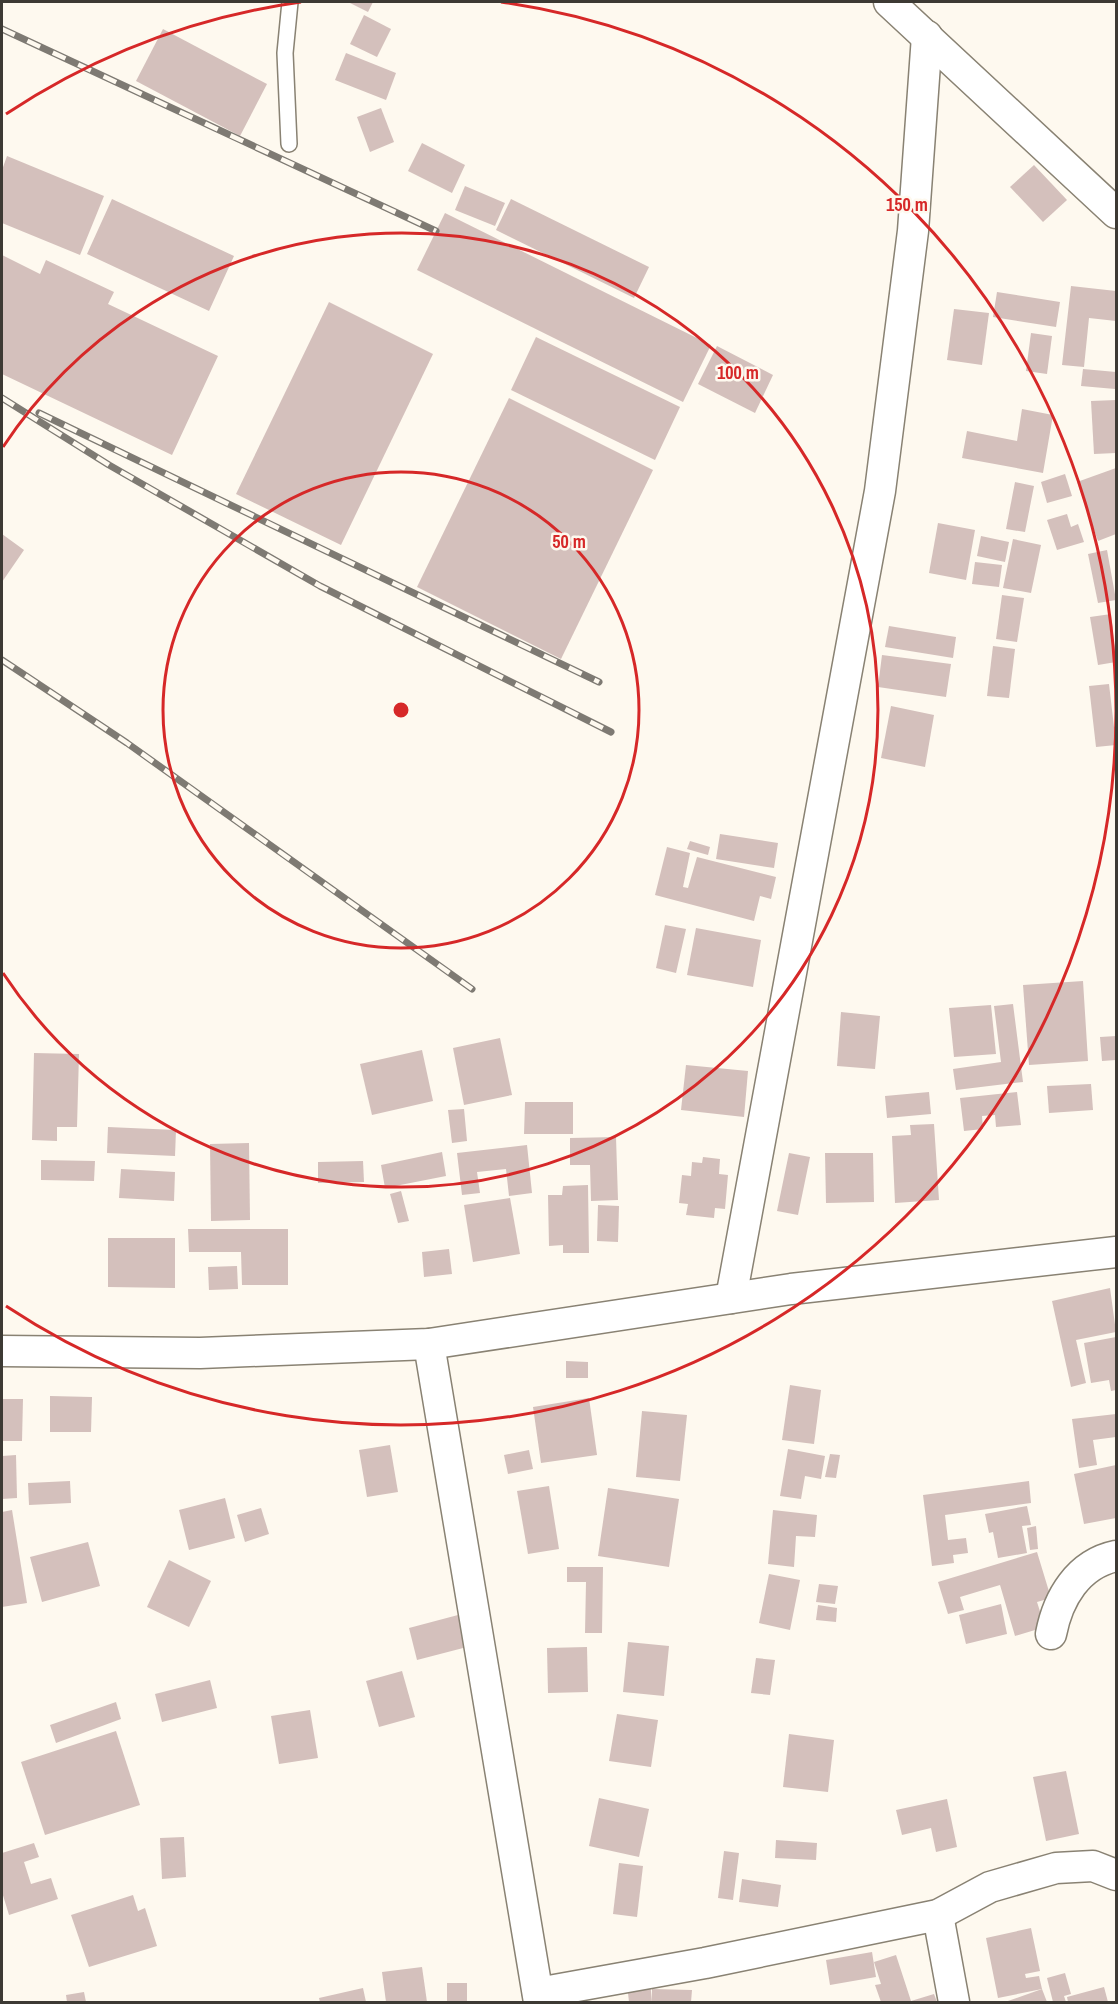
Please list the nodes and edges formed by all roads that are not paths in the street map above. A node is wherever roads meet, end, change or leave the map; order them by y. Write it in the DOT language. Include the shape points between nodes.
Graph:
graph roads {
  1 [pos="290,2"];
  2 [pos="890,2"];
  3 [pos="927,36"];
  4 [pos="289,144"];
  5 [pos="1116,213"];
  6 [pos="1116,1252"];
  7 [pos="731,1298"];
  8 [pos="429,1344"];
  9 [pos="2,1351"];
  10 [pos="1116,1556"];
  11 [pos="1051,1634"];
  12 [pos="1116,1875"];
  13 [pos="938,1915"];
  14 [pos="539,1998"];
  15 [pos="954,2002"];
  1 -- 4 [label="lane" via="285,53"];
  2 -- 3 [label="street"];
  3 -- 5 [label="street"];
  3 -- 7 [label="street" via="913,231 880,491"];
  6 -- 7 [label="street"];
  7 -- 8 [label="street"];
  8 -- 9 [label="street" via="200,1353"];
  8 -- 14 [label="street"];
  10 -- 11 [label="street" via="1090,1567 1071,1585 1056,1609"];
  12 -- 13 [label="street" via="1093,1866 1056,1868 990,1887"];
  13 -- 14 [label="street"];
  13 -- 15 [label="street"];
}
